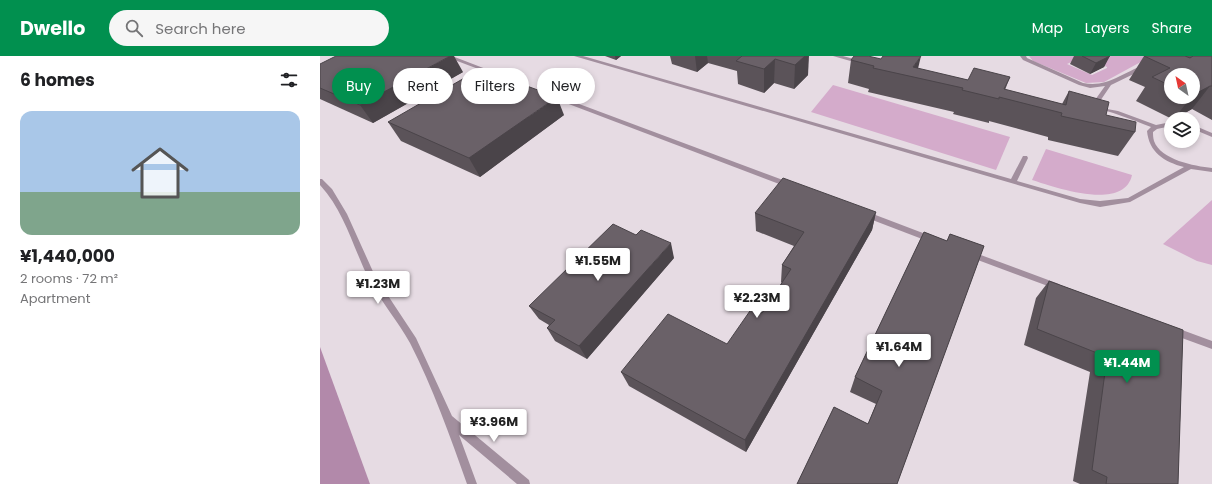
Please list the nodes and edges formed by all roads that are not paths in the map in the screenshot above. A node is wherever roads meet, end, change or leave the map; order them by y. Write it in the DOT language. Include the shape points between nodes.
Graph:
graph roads {
  1 [pos="447,56"];
  2 [pos="577,56"];
  3 [pos="836,56"];
  4 [pos="1020,56"];
  5 [pos="1024,58"];
  6 [pos="1152,63"];
  7 [pos="867,64"];
  8 [pos="479,68"];
  9 [pos="1109,84"];
  10 [pos="536,90"];
  11 [pos="1093,106"];
  12 [pos="1088,111"];
  13 [pos="1164,125"];
  14 [pos="1155,127"];
  15 [pos="1200,130"];
  16 [pos="1212,135"];
  17 [pos="1025,158"];
  18 [pos="1189,167"];
  19 [pos="1212,170"];
  20 [pos="320,181"];
  21 [pos="1013,182"];
  22 [pos="796,188"];
  23 [pos="855,210"];
  24 [pos="937,241"];
  25 [pos="959,250"];
  26 [pos="1063,289"];
  27 [pos="1167,328"];
  28 [pos="1212,345"];
  29 [pos="449,419"];
  30 [pos="472,484"];
  31 [pos="525,484"];
  1 -- 8 [label="street"];
  2 -- 21 [label="street"];
  3 -- 7 [label="street"];
  4 -- 5 [label="street"];
  5 -- 9 [label="street" via="1081,84"];
  6 -- 9 [label="street"];
  9 -- 11 [label="street"];
  10 -- 22 [label="street"];
  11 -- 12 [label="street"];
  11 -- 14 [label="street"];
  13 -- 14 [label="street"];
  14 -- 18 [label="street" via="1150,131 1149,138 1153,146 1162,154"];
  15 -- 16 [label="street"];
  17 -- 21 [label="street"];
  18 -- 19 [label="street"];
  18 -- 21 [label="street" via="1130,200 1115,203 1080,201"];
  20 -- 29 [label="street" via="338,203 372,278 412,340"];
  23 -- 24 [label="street"];
  25 -- 26 [label="street"];
  27 -- 28 [label="street"];
  29 -- 30 [label="street"];
  29 -- 31 [label="street"];
}
